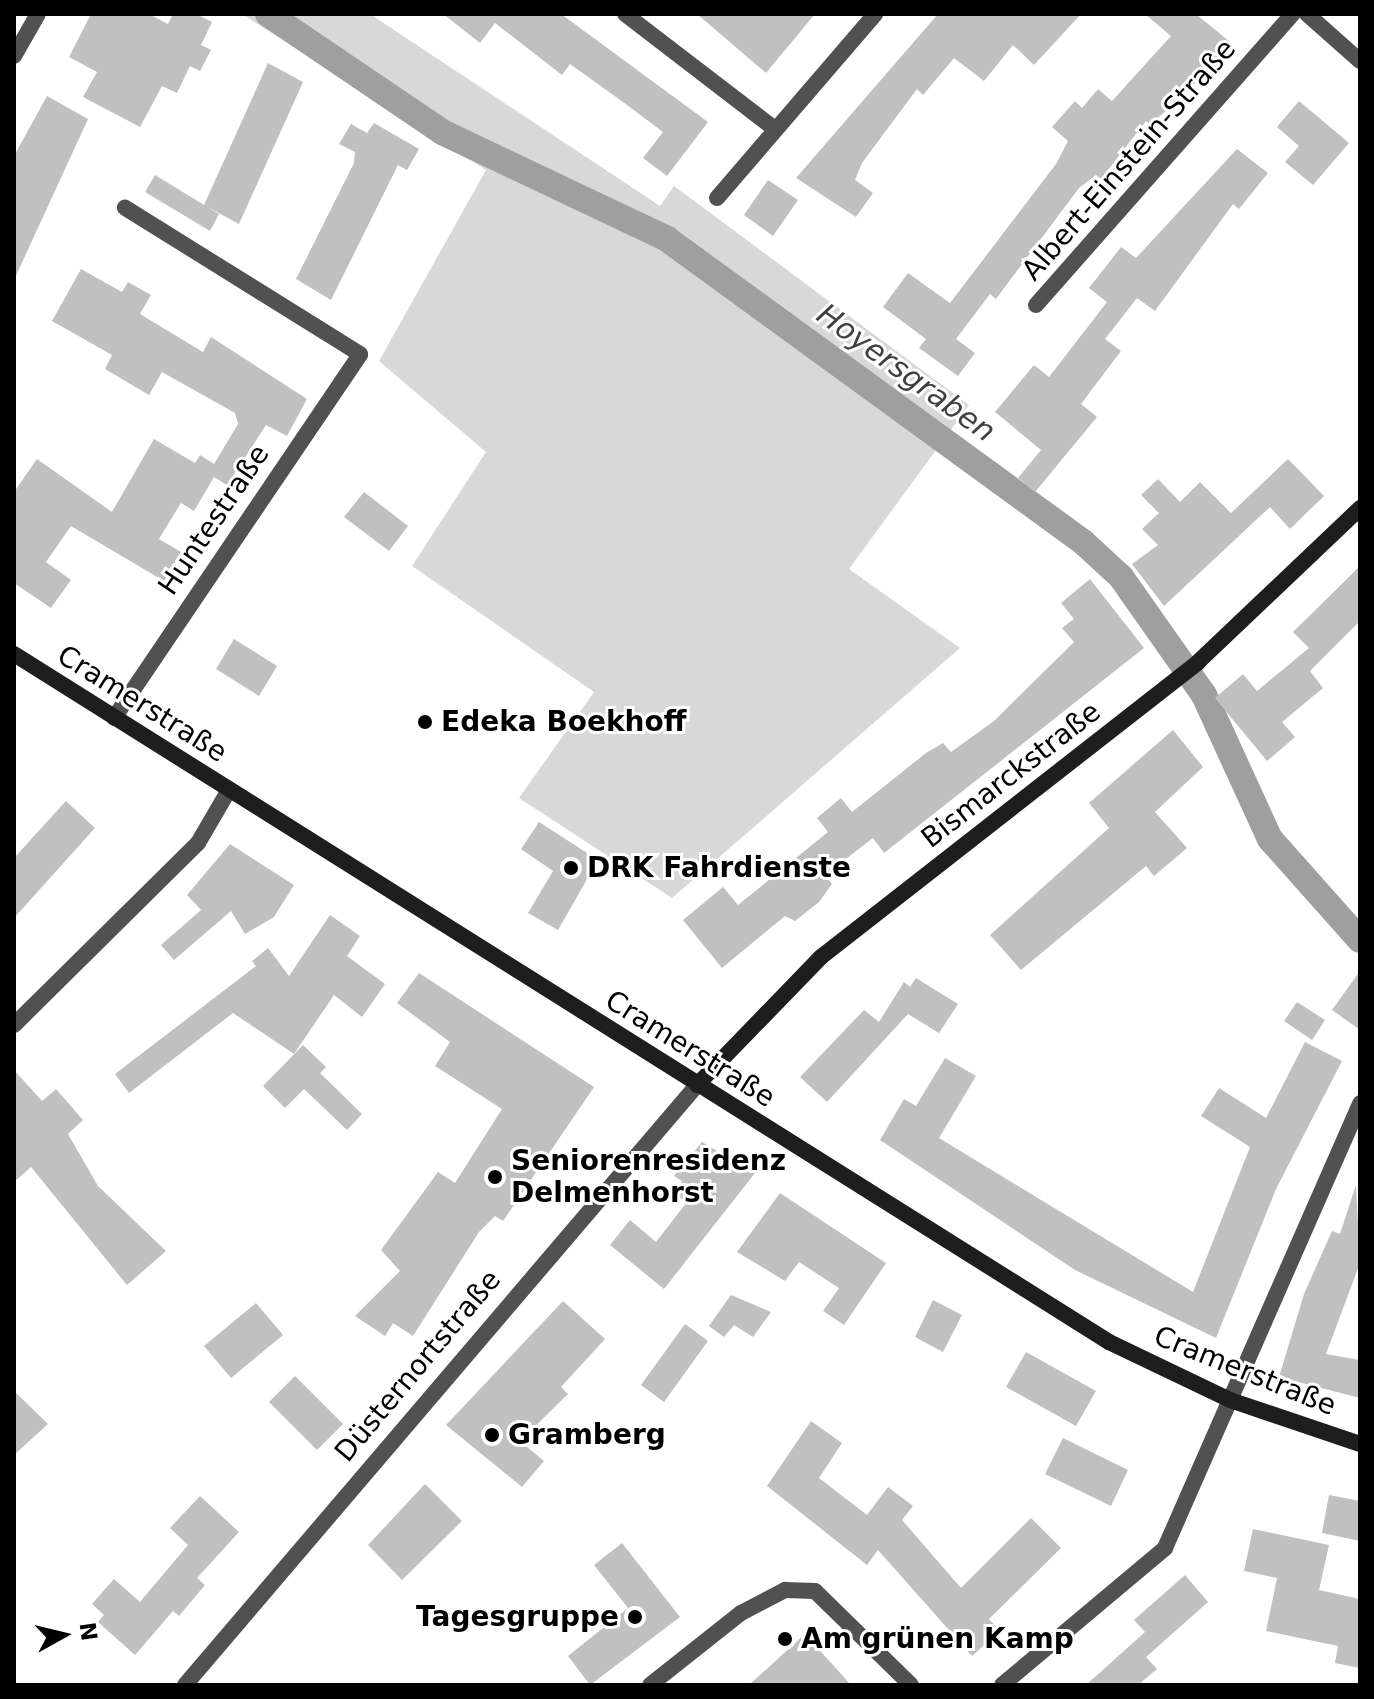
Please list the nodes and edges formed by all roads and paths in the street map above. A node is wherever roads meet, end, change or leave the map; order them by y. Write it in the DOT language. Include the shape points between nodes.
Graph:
graph roads {
  1 [pos="38,14"];
  2 [pos="625,14"];
  3 [pos="875,14"];
  4 [pos="1293,14"];
  5 [pos="1307,14"];
  6 [pos="14,56"];
  7 [pos="1360,61"];
  8 [pos="772,127"];
  9 [pos="717,198"];
  10 [pos="125,208"];
  11 [pos="1036,305"];
  12 [pos="1360,508"];
  13 [pos="14,654"];
  14 [pos="114,718"];
  15 [pos="229,790"];
  16 [pos="14,1025"];
  17 [pos="697,1085"];
  18 [pos="1360,1103"];
  19 [pos="1230,1400"];
  20 [pos="1360,1444"];
  21 [pos="185,1685"];
  22 [pos="650,1685"];
  23 [pos="911,1685"];
  24 [pos="1002,1685"];
  1 -- 6 [label="street"];
  2 -- 8 [label="street"];
  3 -- 8 [label="street"];
  4 -- 11 [label="street, Albert-Einstein-Straße"];
  5 -- 7 [label="street"];
  8 -- 9 [label="street"];
  10 -- 14 [label="street, Huntestraße" via="360,354"];
  12 -- 17 [label="main road, Bismarckstraße" via="1198,662 821,957"];
  13 -- 14 [label="main road, Cramerstraße"];
  14 -- 15 [label="main road, Cramerstraße"];
  15 -- 16 [label="street" via="198,843"];
  15 -- 17 [label="main road, Cramerstraße"];
  17 -- 19 [label="main road, Cramerstraße" via="1109,1342"];
  17 -- 21 [label="street, Düsternortstraße"];
  18 -- 19 [label="street"];
  19 -- 20 [label="main road, Cramerstraße"];
  19 -- 24 [label="street" via="1165,1548"];
  22 -- 23 [label="street" via="741,1613 785,1590 815,1591"];
}
